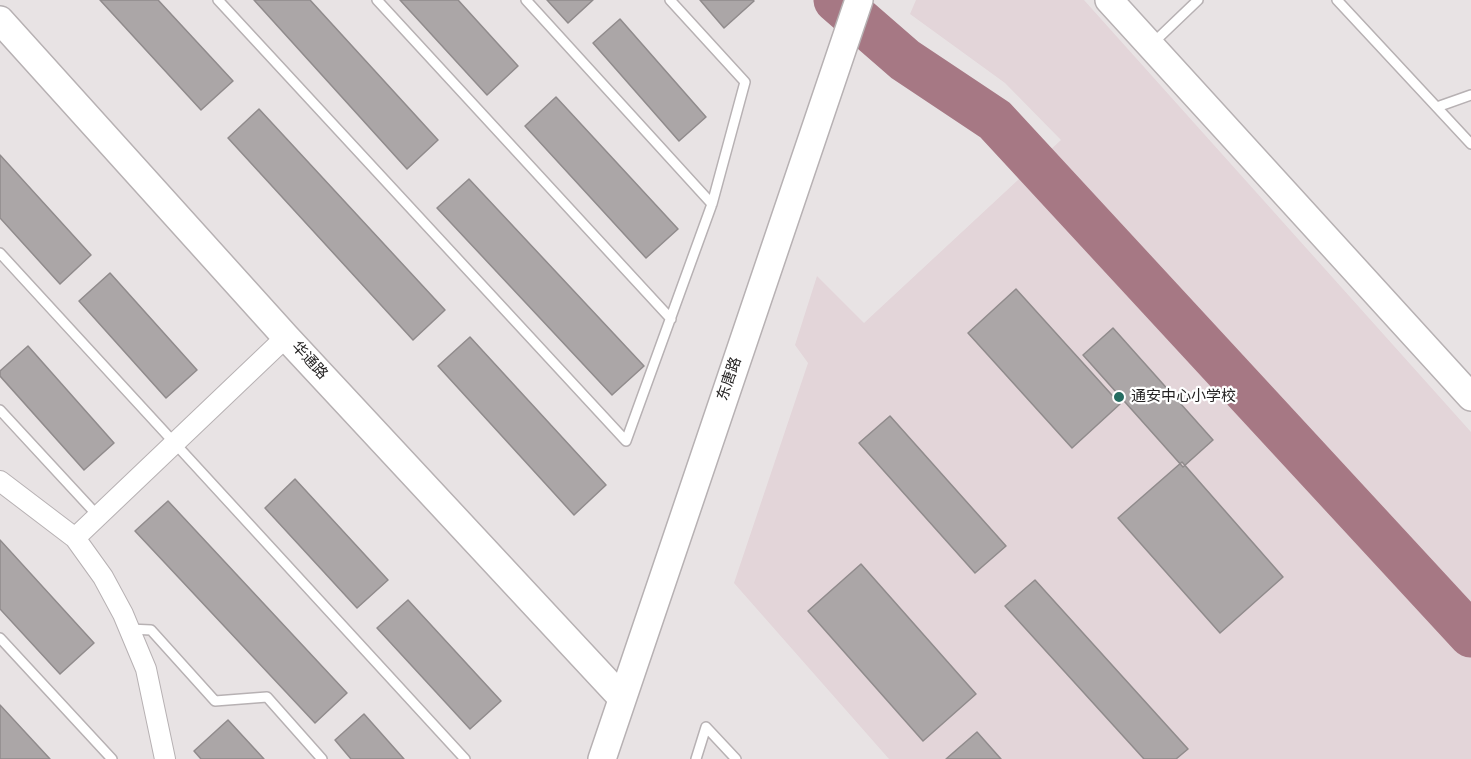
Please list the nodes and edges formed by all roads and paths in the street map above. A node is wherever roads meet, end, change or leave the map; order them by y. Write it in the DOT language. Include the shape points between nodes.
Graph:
graph roads {
  1 [pos="218,0"];
  2 [pos="377,0"];
  3 [pos="526,0"];
  4 [pos="670,0"];
  5 [pos="859,0"];
  6 [pos="1109,0"];
  7 [pos="1198,0"];
  8 [pos="1337,0"];
  9 [pos="0,20"];
  10 [pos="1150,45"];
  11 [pos="1471,95"];
  12 [pos="1437,107"];
  13 [pos="1471,144"];
  14 [pos="712,204"];
  15 [pos="0,253"];
  16 [pos="671,319"];
  17 [pos="286,337"];
  18 [pos="1471,397"];
  19 [pos="0,410"];
  20 [pos="174,444"];
  21 [pos="0,481"];
  22 [pos="98,516"];
  23 [pos="75,538"];
  24 [pos="129,629"];
  25 [pos="0,638"];
  26 [pos="622,698"];
  27 [pos="112,759"];
  28 [pos="165,759"];
  29 [pos="322,759"];
  30 [pos="465,759"];
  31 [pos="602,759"];
  32 [pos="696,759"];
  33 [pos="736,759"];
  1 -- 16 [label="lane" via="626,441"];
  2 -- 16 [label="lane"];
  3 -- 14 [label="lane"];
  4 -- 14 [label="lane" via="745,82"];
  5 -- 26 [label="street, 东唐路"];
  6 -- 10 [label="street"];
  7 -- 10 [label="lane"];
  8 -- 12 [label="lane"];
  9 -- 17 [label="street, 华通路"];
  10 -- 18 [label="street"];
  11 -- 12 [label="lane"];
  12 -- 13 [label="lane"];
  14 -- 16 [label="lane"];
  15 -- 20 [label="lane"];
  17 -- 20 [label="street"];
  17 -- 26 [label="street, 华通路"];
  19 -- 22 [label="lane"];
  20 -- 22 [label="street"];
  20 -- 30 [label="lane"];
  21 -- 23 [label="street"];
  22 -- 23 [label="street"];
  23 -- 24 [label="street" via="103,577"];
  24 -- 28 [label="street" via="146,669"];
  24 -- 29 [label="lane" via="151,630 215,701 267,697"];
  25 -- 27 [label="lane"];
  26 -- 31 [label="street, 东唐路"];
  32 -- 33 [label="lane" via="706,727"];
}
